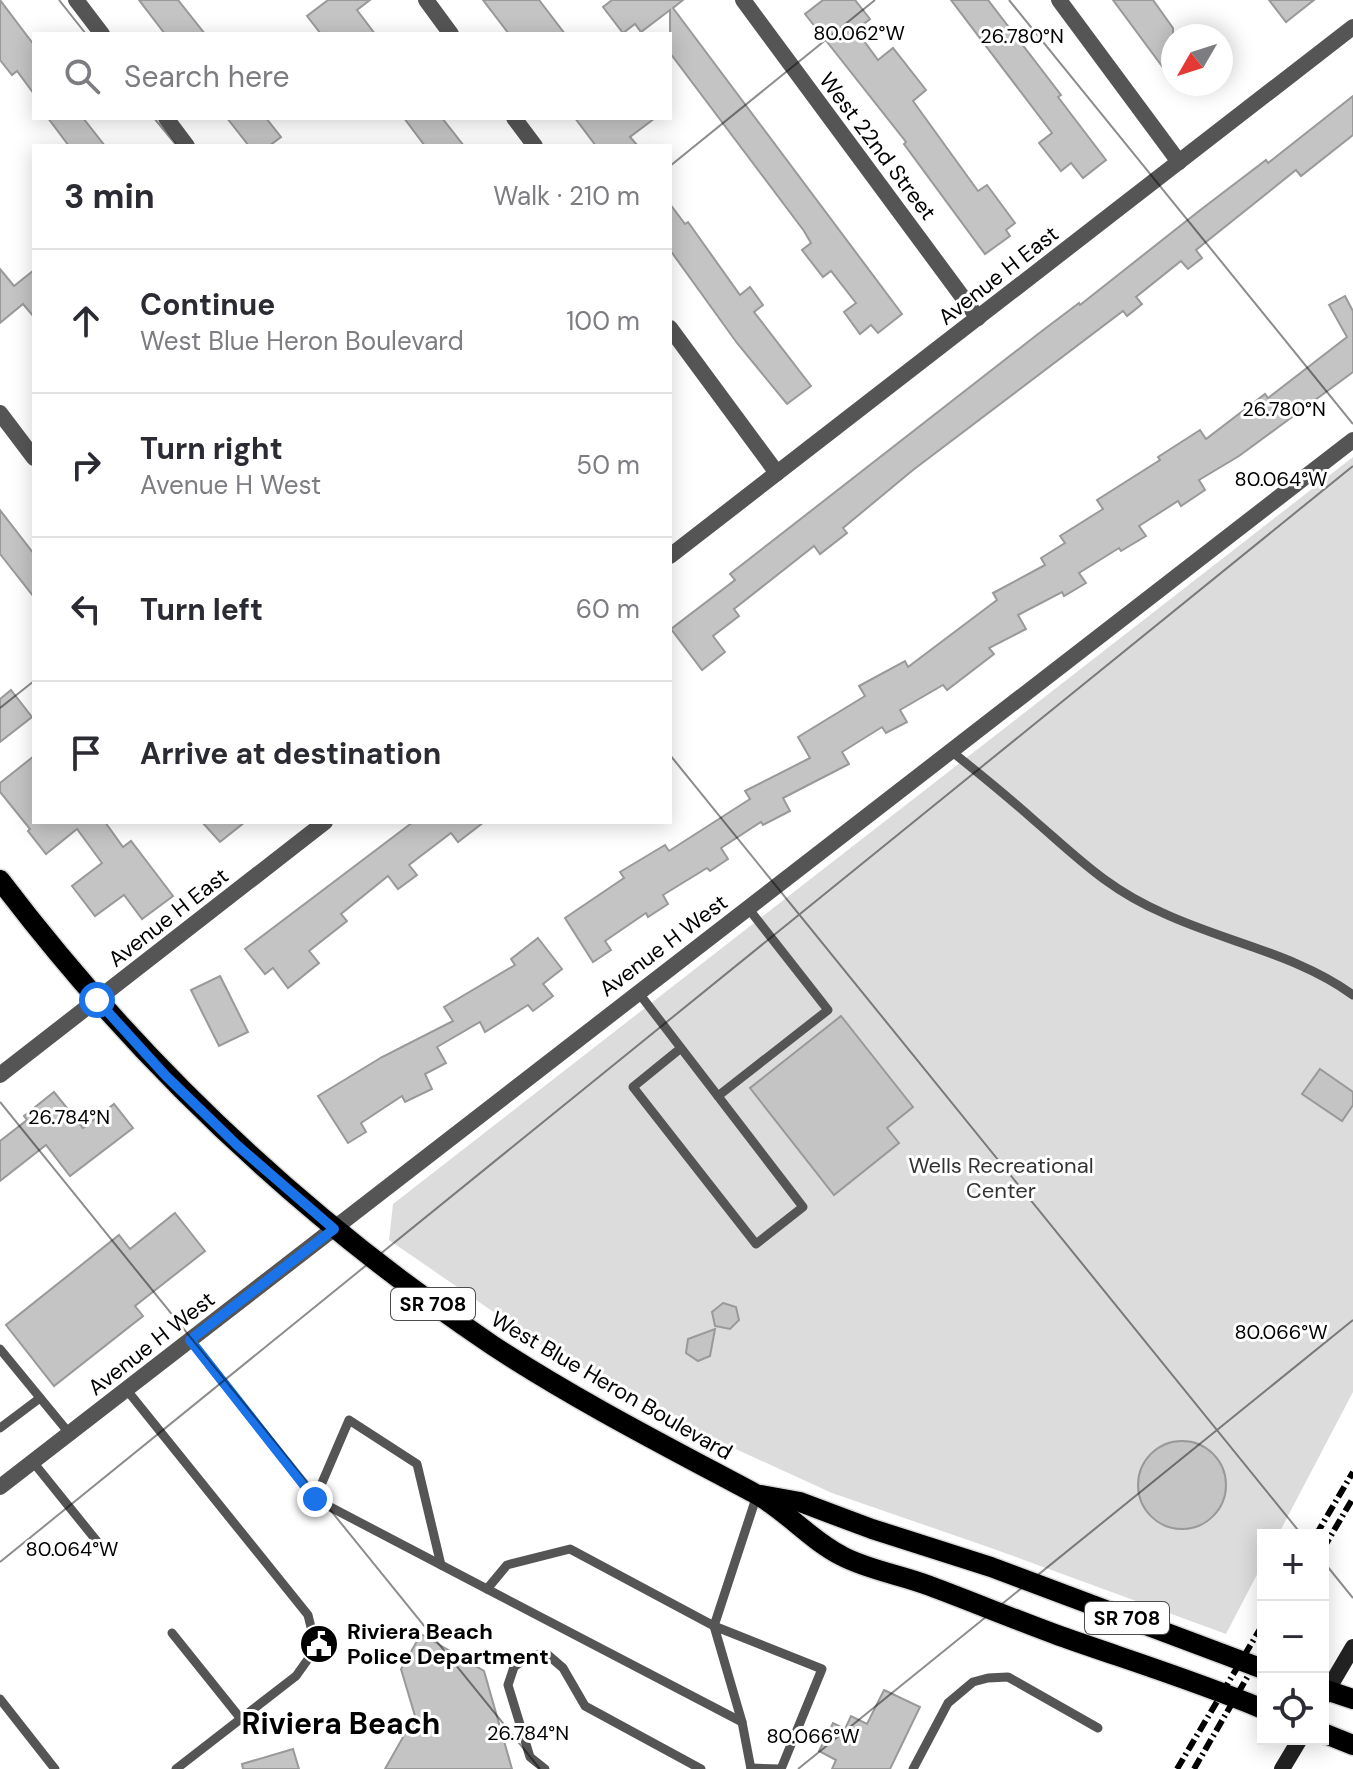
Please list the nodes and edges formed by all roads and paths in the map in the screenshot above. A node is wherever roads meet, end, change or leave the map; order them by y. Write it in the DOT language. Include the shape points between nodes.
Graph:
graph roads {
  1 [pos="76,0"];
  2 [pos="426,0"];
  3 [pos="743,0"];
  4 [pos="1059,0"];
  5 [pos="1353,27"];
  6 [pos="100,32"];
  7 [pos="450,32"];
  8 [pos="168,120"];
  9 [pos="516,120"];
  10 [pos="186,144"];
  11 [pos="534,144"];
  12 [pos="1179,162"];
  13 [pos="978,318"];
  14 [pos="672,331"];
  15 [pos="0,413"];
  16 [pos="1353,440"];
  17 [pos="32,455"];
  18 [pos="777,473"];
  19 [pos="672,554"];
  20 [pos="951,751"];
  21 [pos="317,824"];
  22 [pos="0,880"];
  23 [pos="748,908"];
  24 [pos="637,992"];
  25 [pos="1353,995"];
  26 [pos="97,1000"];
  27 [pos="681,1048"];
  28 [pos="0,1075"];
  29 [pos="718,1096"];
  30 [pos="334,1229"];
  31 [pos="190,1340"];
  32 [pos="0,1349"];
  33 [pos="126,1389"];
  34 [pos="40,1398"];
  35 [pos="0,1428"];
  36 [pos="69,1433"];
  37 [pos="33,1462"];
  38 [pos="0,1487"];
  39 [pos="757,1495"];
  40 [pos="315,1499"];
  41 [pos="104,1550"];
  42 [pos="441,1565"];
  43 [pos="487,1589"];
  44 [pos="714,1626"];
  45 [pos="172,1633"];
  46 [pos="1353,1647"];
  47 [pos="1257,1667"];
  48 [pos="1329,1685"];
  49 [pos="1329,1694"];
  50 [pos="0,1699"];
  51 [pos="1353,1699"];
  52 [pos="1257,1706"];
  53 [pos="241,1719"];
  54 [pos="742,1722"];
  55 [pos="1098,1728"];
  56 [pos="1329,1735"];
  57 [pos="1296,1745"];
  58 [pos="1353,1745"];
  59 [pos="751,1768"];
  60 [pos="55,1769"];
  61 [pos="176,1769"];
  62 [pos="545,1769"];
  63 [pos="701,1769"];
  64 [pos="780,1769"];
  65 [pos="913,1769"];
  66 [pos="1282,1769"];
  1 -- 6 [label="street"];
  2 -- 7 [label="street"];
  3 -- 13 [label="street, West 22nd Street"];
  4 -- 12 [label="street"];
  5 -- 12 [label="street, Avenue H East"];
  8 -- 10 [label="street"];
  9 -- 11 [label="street"];
  12 -- 13 [label="street, Avenue H East"];
  13 -- 18 [label="street, Avenue H East"];
  14 -- 18 [label="street"];
  15 -- 17 [label="street"];
  16 -- 20 [label="street, Avenue H West"];
  18 -- 19 [label="street, Avenue H East"];
  20 -- 23 [label="street, Avenue H West"];
  20 -- 25 [label="lane" via="1115,887 1164,914 1336,982"];
  21 -- 26 [label="street, Avenue H East"];
  22 -- 26 [label="main road, West Blue Heron Boulevard / SR 708"];
  23 -- 24 [label="street, Avenue H West"];
  23 -- 29 [label="lane" via="828,1010"];
  24 -- 27 [label="lane"];
  24 -- 30 [label="street, Avenue H West"];
  26 -- 28 [label="street, Avenue H East"];
  26 -- 30 [label="main road, West Blue Heron Boulevard / SR 708" via="228,1136"];
  27 -- 29 [label="lane"];
  27 -- 29 [label="lane" via="633,1087 756,1244 803,1207"];
  30 -- 31 [label="street, Avenue H West"];
  30 -- 39 [label="main road, West Blue Heron Boulevard / SR 708" via="495,1347"];
  31 -- 33 [label="street, Avenue H West"];
  31 -- 40 [label="lane"];
  32 -- 34 [label="lane"];
  33 -- 36 [label="street, Avenue H West"];
  33 -- 53 [label="lane" via="308,1615 316,1648 296,1676"];
  34 -- 35 [label="lane"];
  34 -- 36 [label="lane"];
  36 -- 37 [label="street, Avenue H West"];
  37 -- 38 [label="street, Avenue H West"];
  37 -- 41 [label="lane"];
  39 -- 44 [label="lane"];
  39 -- 47 [label="main road, West Blue Heron Boulevard / SR 708" via="800,1502 991,1567"];
  39 -- 52 [label="main road, West Blue Heron Boulevard / SR 708" via="842,1556"];
  40 -- 42 [label="lane"];
  40 -- 42 [label="lane" via="349,1420 417,1464"];
  42 -- 43 [label="lane"];
  43 -- 44 [label="lane" via="507,1565 570,1549"];
  43 -- 54 [label="lane"];
  44 -- 54 [label="lane"];
  44 -- 64 [label="lane" via="822,1669"];
  45 -- 53 [label="lane"];
  46 -- 48 [label="main road"];
  49 -- 51 [label="main road"];
  50 -- 60 [label="lane"];
  53 -- 61 [label="lane"];
  54 -- 59 [label="lane"];
  55 -- 65 [label="lane" via="1008,1677 988,1678 973,1682 948,1703"];
  56 -- 58 [label="main road"];
  57 -- 66 [label="main road"];
  59 -- 64 [label="lane"];
  62 -- 63 [label="lane" via="530,1757 508,1685 514,1667 530,1655 548,1655 563,1668 585,1706"];
}
